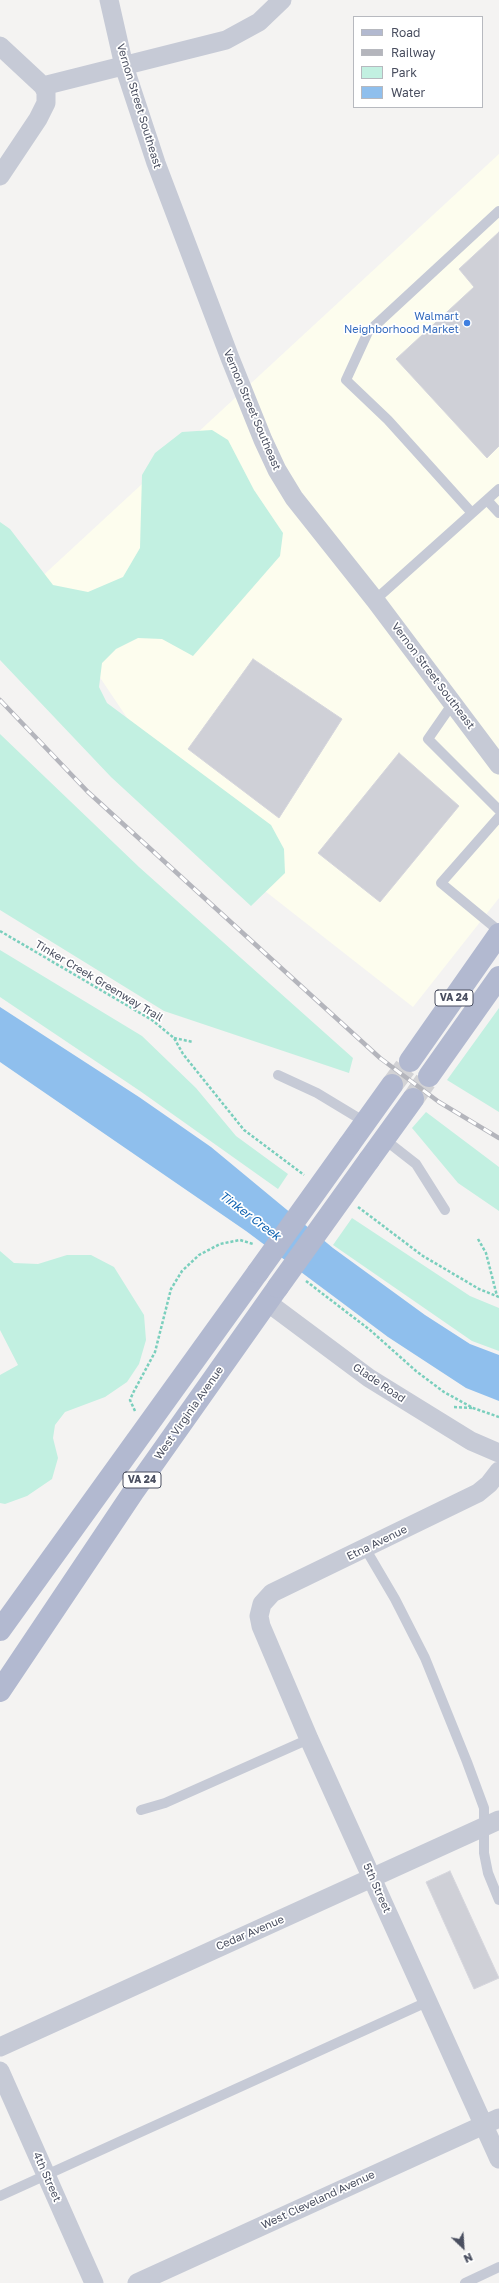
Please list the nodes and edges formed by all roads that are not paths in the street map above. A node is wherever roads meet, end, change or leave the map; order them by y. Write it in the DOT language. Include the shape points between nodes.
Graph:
graph roads {
  1 [pos="109,0"];
  2 [pos="282,0"];
  3 [pos="0,46"];
  4 [pos="124,66"];
  5 [pos="44,86"];
  6 [pos="0,176"];
  7 [pos="499,211"];
  8 [pos="499,489"];
  9 [pos="487,500"];
  10 [pos="472,513"];
  11 [pos="499,513"];
  12 [pos="375,600"];
  13 [pos="453,703"];
  14 [pos="499,765"];
  15 [pos="499,810"];
  16 [pos="499,817"];
  17 [pos="499,931"];
  18 [pos="499,934"];
  19 [pos="499,977"];
  20 [pos="410,1061"];
  21 [pos="278,1075"];
  22 [pos="429,1076"];
  23 [pos="392,1084"];
  24 [pos="413,1099"];
  25 [pos="365,1122"];
  26 [pos="384,1139"];
  27 [pos="445,1210"];
  28 [pos="273,1294"];
  29 [pos="499,1453"];
  30 [pos="499,1471"];
  31 [pos="365,1548"];
  32 [pos="260,1616"];
  33 [pos="0,1630"];
  34 [pos="4,1679"];
  35 [pos="309,1739"];
  36 [pos="141,1810"];
  37 [pos="492,1823"];
  38 [pos="373,1878"];
  39 [pos="499,1900"];
  40 [pos="427,2002"];
  41 [pos="0,2046"];
  42 [pos="0,2071"];
  43 [pos="491,2121"];
  44 [pos="499,2159"];
  45 [pos="46,2175"];
  46 [pos="0,2196"];
  47 [pos="499,2267"];
  48 [pos="94,2283"];
  49 [pos="137,2283"];
  50 [pos="465,2283"];
  1 -- 4 [label="street, Vernon Street Southeast"];
  2 -- 4 [label="street" via="259,22 232,38"];
  3 -- 5 [label="street"];
  4 -- 5 [label="street"];
  4 -- 12 [label="street, Vernon Street Southeast" via="156,163 263,440 277,470 294,498"];
  5 -- 6 [label="street" via="46,103"];
  7 -- 10 [label="lane" via="368,332 346,380 388,420"];
  8 -- 9 [label="lane"];
  9 -- 10 [label="lane"];
  9 -- 11 [label="lane"];
  10 -- 12 [label="lane"];
  12 -- 13 [label="street, Vernon Street Southeast"];
  13 -- 14 [label="street, Vernon Street Southeast"];
  13 -- 15 [label="lane" via="428,739"];
  16 -- 17 [label="lane" via="441,883"];
  18 -- 20 [label="main road, VA 24"];
  19 -- 22 [label="main road, VA 24"];
  21 -- 25 [label="lane" via="317,1093"];
  23 -- 25 [label="main road, VA 24"];
  24 -- 26 [label="main road, VA 24"];
  25 -- 33 [label="main road, VA 24, bridge"];
  26 -- 27 [label="lane" via="416,1164"];
  26 -- 28 [label="main road, West Virginia Avenue / VA 24, bridge"];
  28 -- 29 [label="street, Glade Road" via="369,1378 471,1441"];
  28 -- 34 [label="main road, West Virginia Avenue / VA 24"];
  30 -- 31 [label="street, Etna Avenue" via="478,1493"];
  31 -- 32 [label="street, Etna Avenue" via="272,1593 262,1604"];
  31 -- 37 [label="lane" via="425,1658 481,1802"];
  32 -- 35 [label="street, 5th Street" via="261,1626"];
  35 -- 36 [label="lane" via="165,1803"];
  35 -- 38 [label="street, 5th Street"];
  37 -- 38 [label="street, Cedar Avenue"];
  37 -- 39 [label="lane" via="484,1852"];
  38 -- 40 [label="street, 5th Street"];
  38 -- 41 [label="street, Cedar Avenue"];
  40 -- 43 [label="street, 5th Street"];
  40 -- 45 [label="lane"];
  42 -- 45 [label="street, 4th Street"];
  43 -- 44 [label="street, 5th Street"];
  43 -- 49 [label="street, West Cleveland Avenue"];
  45 -- 46 [label="lane"];
  45 -- 48 [label="street, 4th Street"];
  47 -- 50 [label="lane"];
}
